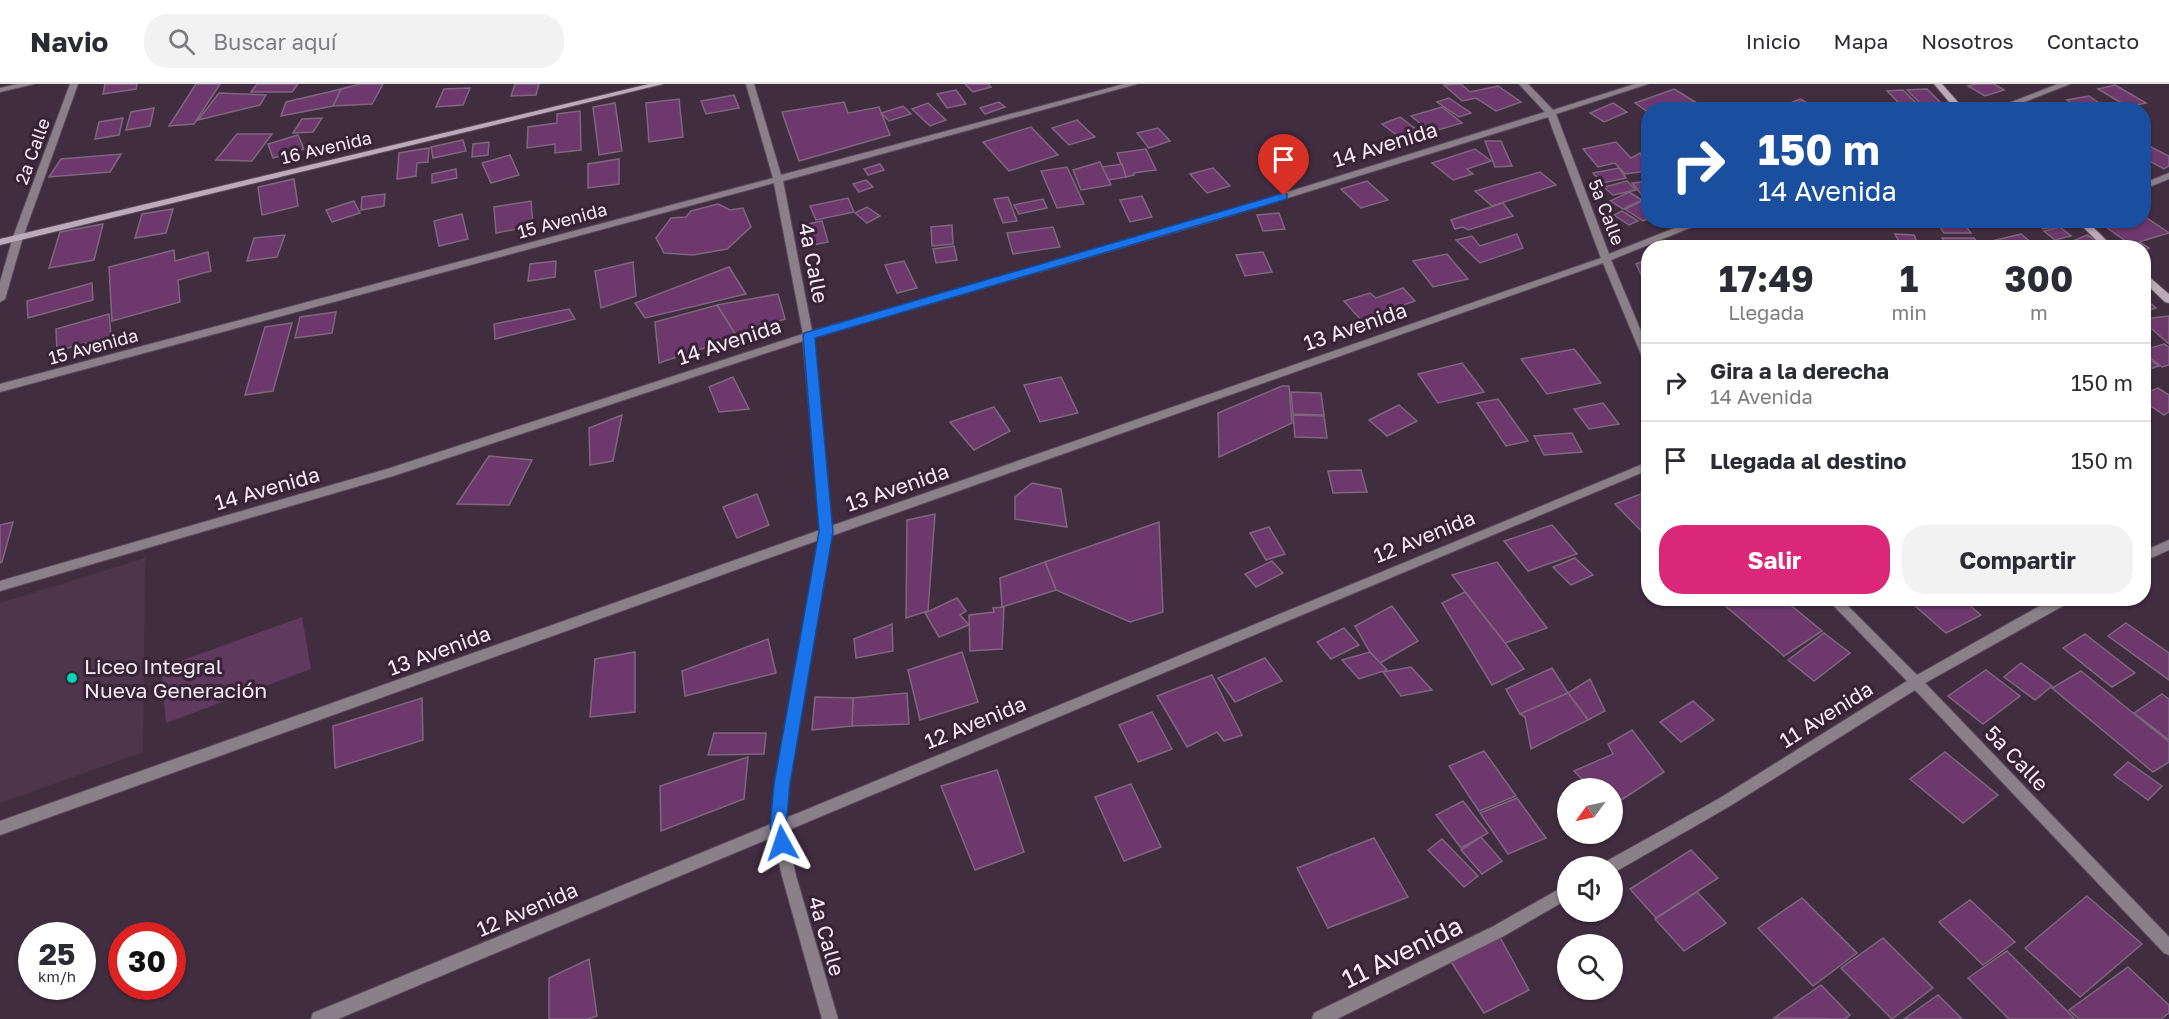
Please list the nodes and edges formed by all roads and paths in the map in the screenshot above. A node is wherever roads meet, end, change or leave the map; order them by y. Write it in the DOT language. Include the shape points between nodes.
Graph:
graph roads {
  1 [pos="30,84"];
  2 [pos="74,84"];
  3 [pos="659,84"];
  4 [pos="750,84"];
  5 [pos="1133,84"];
  6 [pos="1523,84"];
  7 [pos="1644,84"];
  8 [pos="1938,84"];
  9 [pos="2066,84"];
  10 [pos="0,90"];
  11 [pos="1955,102"];
  12 [pos="2017,102"];
  13 [pos="1551,112"];
  14 [pos="778,179"];
  15 [pos="2167,179"];
  16 [pos="2151,184"];
  17 [pos="1685,228"];
  18 [pos="2089,228"];
  19 [pos="18,237"];
  20 [pos="1654,240"];
  21 [pos="2101,240"];
  22 [pos="0,242"];
  23 [pos="1641,245"];
  24 [pos="1606,259"];
  25 [pos="2151,283"];
  26 [pos="0,299"];
  27 [pos="2169,300"];
  28 [pos="808,336"];
  29 [pos="1641,342"];
  30 [pos="0,388"];
  31 [pos="1641,469"];
  32 [pos="826,532"];
  33 [pos="2169,545"];
  34 [pos="2151,553"];
  35 [pos="0,586"];
  36 [pos="1840,606"];
  37 [pos="2052,606"];
  38 [pos="1916,682"];
  39 [pos="778,826"];
  40 [pos="0,828"];
  41 [pos="1623,860"];
  42 [pos="1557,897"];
  43 [pos="2169,948"];
  44 [pos="319,1019"];
  45 [pos="830,1019"];
  46 [pos="1320,1019"];
  1 -- 10 [label="street"];
  2 -- 19 [label="street, 2a Calle"];
  3 -- 19 [label="main road, 16 Avenida"];
  4 -- 14 [label="street, 4a Calle"];
  5 -- 14 [label="street, 15 Avenida"];
  6 -- 13 [label="street, 5a Calle"];
  7 -- 13 [label="street, 14 Avenida"];
  8 -- 11 [label="main road"];
  9 -- 12 [label="street"];
  13 -- 24 [label="street, 5a Calle"];
  13 -- 28 [label="street, 14 Avenida" via="1217,217"];
  14 -- 28 [label="street, 4a Calle"];
  14 -- 30 [label="street, 15 Avenida"];
  15 -- 16 [label="street"];
  17 -- 20 [label="street, 13 Avenida"];
  18 -- 21 [label="main road"];
  19 -- 22 [label="main road, 16 Avenida"];
  19 -- 26 [label="street, 2a Calle"];
  23 -- 24 [label="street, 13 Avenida"];
  24 -- 29 [label="street, 5a Calle"];
  24 -- 32 [label="street, 13 Avenida"];
  25 -- 27 [label="main road"];
  28 -- 32 [label="street, 4a Calle"];
  28 -- 35 [label="street, 14 Avenida" via="389,473"];
  31 -- 39 [label="street, 12 Avenida"];
  32 -- 39 [label="street, 4a Calle"];
  32 -- 40 [label="street, 13 Avenida"];
  33 -- 34 [label="street"];
  36 -- 38 [label="street, 5a Calle"];
  37 -- 38 [label="street, 11 Avenida"];
  38 -- 41 [label="street, 11 Avenida" via="1725,802"];
  38 -- 43 [label="street, 5a Calle"];
  39 -- 44 [label="street, 12 Avenida"];
  39 -- 45 [label="street, 4a Calle"];
  42 -- 46 [label="street, 11 Avenida" via="1497,932"];
}
